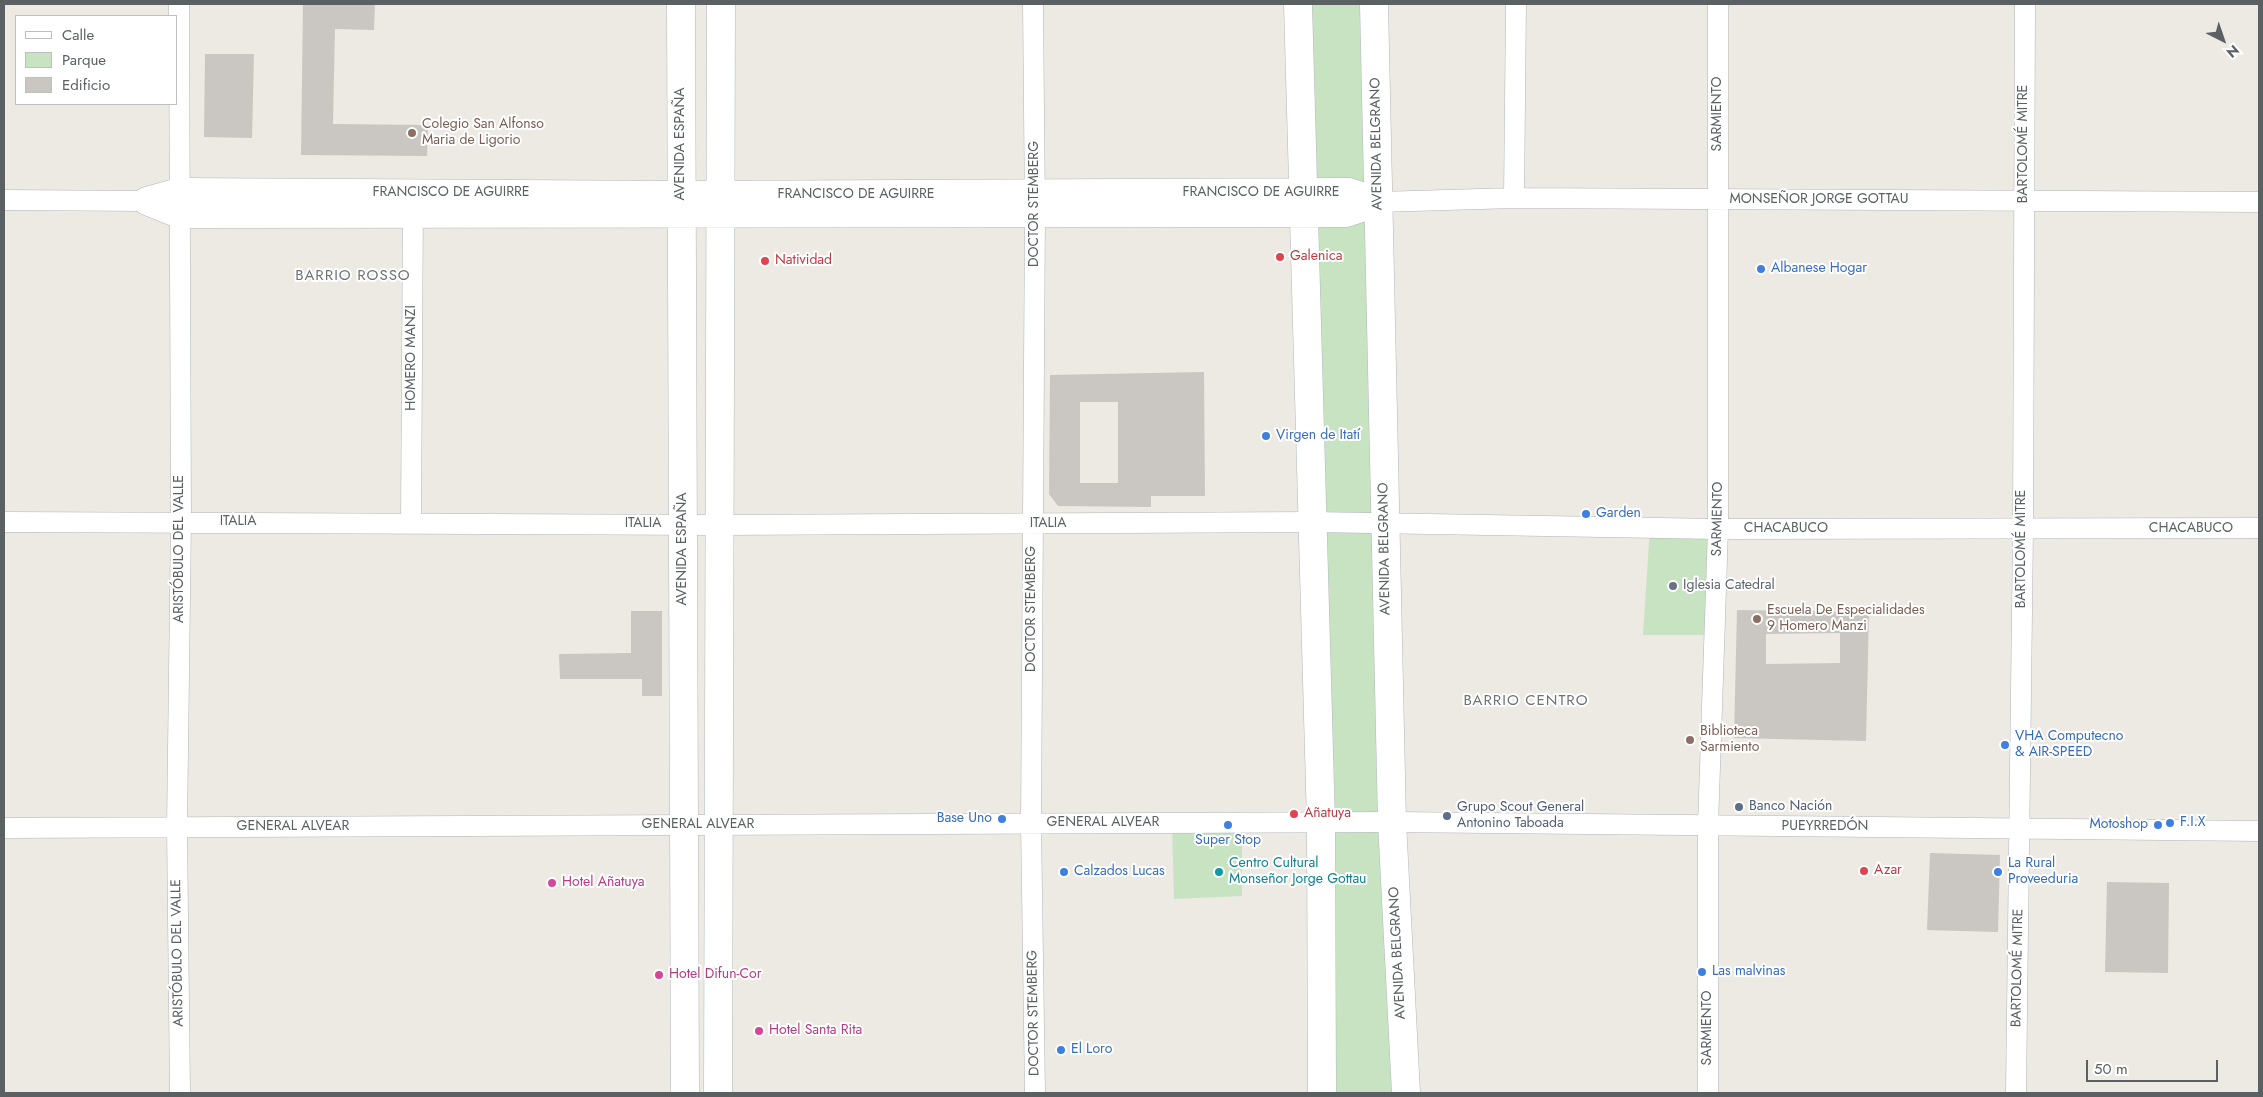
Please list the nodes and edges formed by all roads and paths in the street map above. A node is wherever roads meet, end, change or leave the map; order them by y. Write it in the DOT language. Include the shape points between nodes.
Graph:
graph roads {
  1 [pos="179,4"];
  2 [pos="681,4"];
  3 [pos="721,4"];
  4 [pos="1033,4"];
  5 [pos="1298,4"];
  6 [pos="1374,4"];
  7 [pos="1516,4"];
  8 [pos="1718,4"];
  9 [pos="2025,4"];
  10 [pos="1514,198"];
  11 [pos="2024,199"];
  12 [pos="4,200"];
  13 [pos="1717,200"];
  14 [pos="147,201"];
  15 [pos="1379,202"];
  16 [pos="2259,202"];
  17 [pos="179,203"];
  18 [pos="413,203"];
  19 [pos="1303,203"];
  20 [pos="681,204"];
  21 [pos="721,204"];
  22 [pos="1035,204"];
  23 [pos="4,522"];
  24 [pos="181,522"];
  25 [pos="1312,522"];
  26 [pos="1385,522"];
  27 [pos="411,523"];
  28 [pos="683,524"];
  29 [pos="1033,524"];
  30 [pos="720,525"];
  31 [pos="2259,528"];
  32 [pos="1718,529"];
  33 [pos="2022,530"];
  34 [pos="1321,822"];
  35 [pos="1392,822"];
  36 [pos="1031,823"];
  37 [pos="685,825"];
  38 [pos="719,825"];
  39 [pos="1708,826"];
  40 [pos="177,827"];
  41 [pos="4,828"];
  42 [pos="2019,828"];
  43 [pos="2259,831"];
  44 [pos="180,1093"];
  45 [pos="684,1093"];
  46 [pos="718,1093"];
  47 [pos="1035,1093"];
  48 [pos="1322,1093"];
  49 [pos="1406,1093"];
  50 [pos="1708,1093"];
  51 [pos="2016,1093"];
  1 -- 17 [label="street, ARISTÓBULO DEL VALLE"];
  2 -- 20 [label="street, AVENIDA ESPAÑA"];
  3 -- 21 [label="street"];
  4 -- 22 [label="street, DOCTOR STEMBERG"];
  5 -- 19 [label="street"];
  6 -- 15 [label="street, AVENIDA BELGRANO"];
  7 -- 10 [label="street"];
  8 -- 13 [label="street, SARMIENTO"];
  9 -- 11 [label="street, BARTOLOMÉ MITRE"];
  10 -- 13 [label="street, MONSEÑOR JORGE GOTTAU"];
  10 -- 15 [label="street, MONSEÑOR JORGE GOTTAU"];
  11 -- 13 [label="street, MONSEÑOR JORGE GOTTAU"];
  11 -- 16 [label="street, MONSEÑOR JORGE GOTTAU"];
  11 -- 33 [label="street, BARTOLOMÉ MITRE"];
  12 -- 14 [label="street, FRANCISCO DE AGUIRRE"];
  13 -- 32 [label="street, SARMIENTO"];
  14 -- 17 [label="street, FRANCISCO DE AGUIRRE"];
  15 -- 19 [label="street, FRANCISCO DE AGUIRRE" via="1349,192"];
  15 -- 26 [label="street, AVENIDA BELGRANO"];
  17 -- 18 [label="street, FRANCISCO DE AGUIRRE"];
  17 -- 24 [label="street, ARISTÓBULO DEL VALLE"];
  18 -- 20 [label="street, FRANCISCO DE AGUIRRE"];
  18 -- 27 [label="street, HOMERO MANZI"];
  19 -- 22 [label="street, FRANCISCO DE AGUIRRE"];
  19 -- 25 [label="street"];
  20 -- 21 [label="street, FRANCISCO DE AGUIRRE"];
  20 -- 28 [label="street, AVENIDA ESPAÑA"];
  21 -- 22 [label="street, FRANCISCO DE AGUIRRE"];
  21 -- 30 [label="street"];
  22 -- 29 [label="street, DOCTOR STEMBERG"];
  23 -- 24 [label="street, ITALIA"];
  24 -- 27 [label="street, ITALIA"];
  24 -- 40 [label="street, ARISTÓBULO DEL VALLE"];
  25 -- 26 [label="street, CHACABUCO"];
  25 -- 29 [label="street, ITALIA"];
  25 -- 34 [label="street"];
  26 -- 32 [label="street, CHACABUCO"];
  26 -- 35 [label="street, AVENIDA BELGRANO"];
  27 -- 28 [label="street, ITALIA"];
  28 -- 30 [label="street, ITALIA"];
  28 -- 37 [label="street, AVENIDA ESPAÑA"];
  29 -- 30 [label="street, ITALIA"];
  29 -- 36 [label="street, DOCTOR STEMBERG"];
  30 -- 38 [label="street"];
  31 -- 33 [label="street, CHACABUCO"];
  32 -- 33 [label="street, CHACABUCO"];
  32 -- 39 [label="street, SARMIENTO"];
  33 -- 42 [label="street, BARTOLOMÉ MITRE"];
  34 -- 35 [label="street, GENERAL ALVEAR"];
  34 -- 36 [label="street, GENERAL ALVEAR"];
  34 -- 48 [label="street"];
  35 -- 39 [label="street, PUEYRREDÓN"];
  35 -- 49 [label="street, AVENIDA BELGRANO"];
  36 -- 38 [label="street, GENERAL ALVEAR"];
  36 -- 47 [label="street, DOCTOR STEMBERG"];
  37 -- 38 [label="street, GENERAL ALVEAR"];
  37 -- 40 [label="street, GENERAL ALVEAR"];
  37 -- 45 [label="street, AVENIDA ESPAÑA"];
  38 -- 46 [label="street"];
  39 -- 42 [label="street, PUEYRREDÓN"];
  39 -- 50 [label="street, SARMIENTO"];
  40 -- 41 [label="street, GENERAL ALVEAR"];
  40 -- 44 [label="street, ARISTÓBULO DEL VALLE"];
  42 -- 43 [label="street, PUEYRREDÓN"];
  42 -- 51 [label="street, BARTOLOMÉ MITRE"];
}
